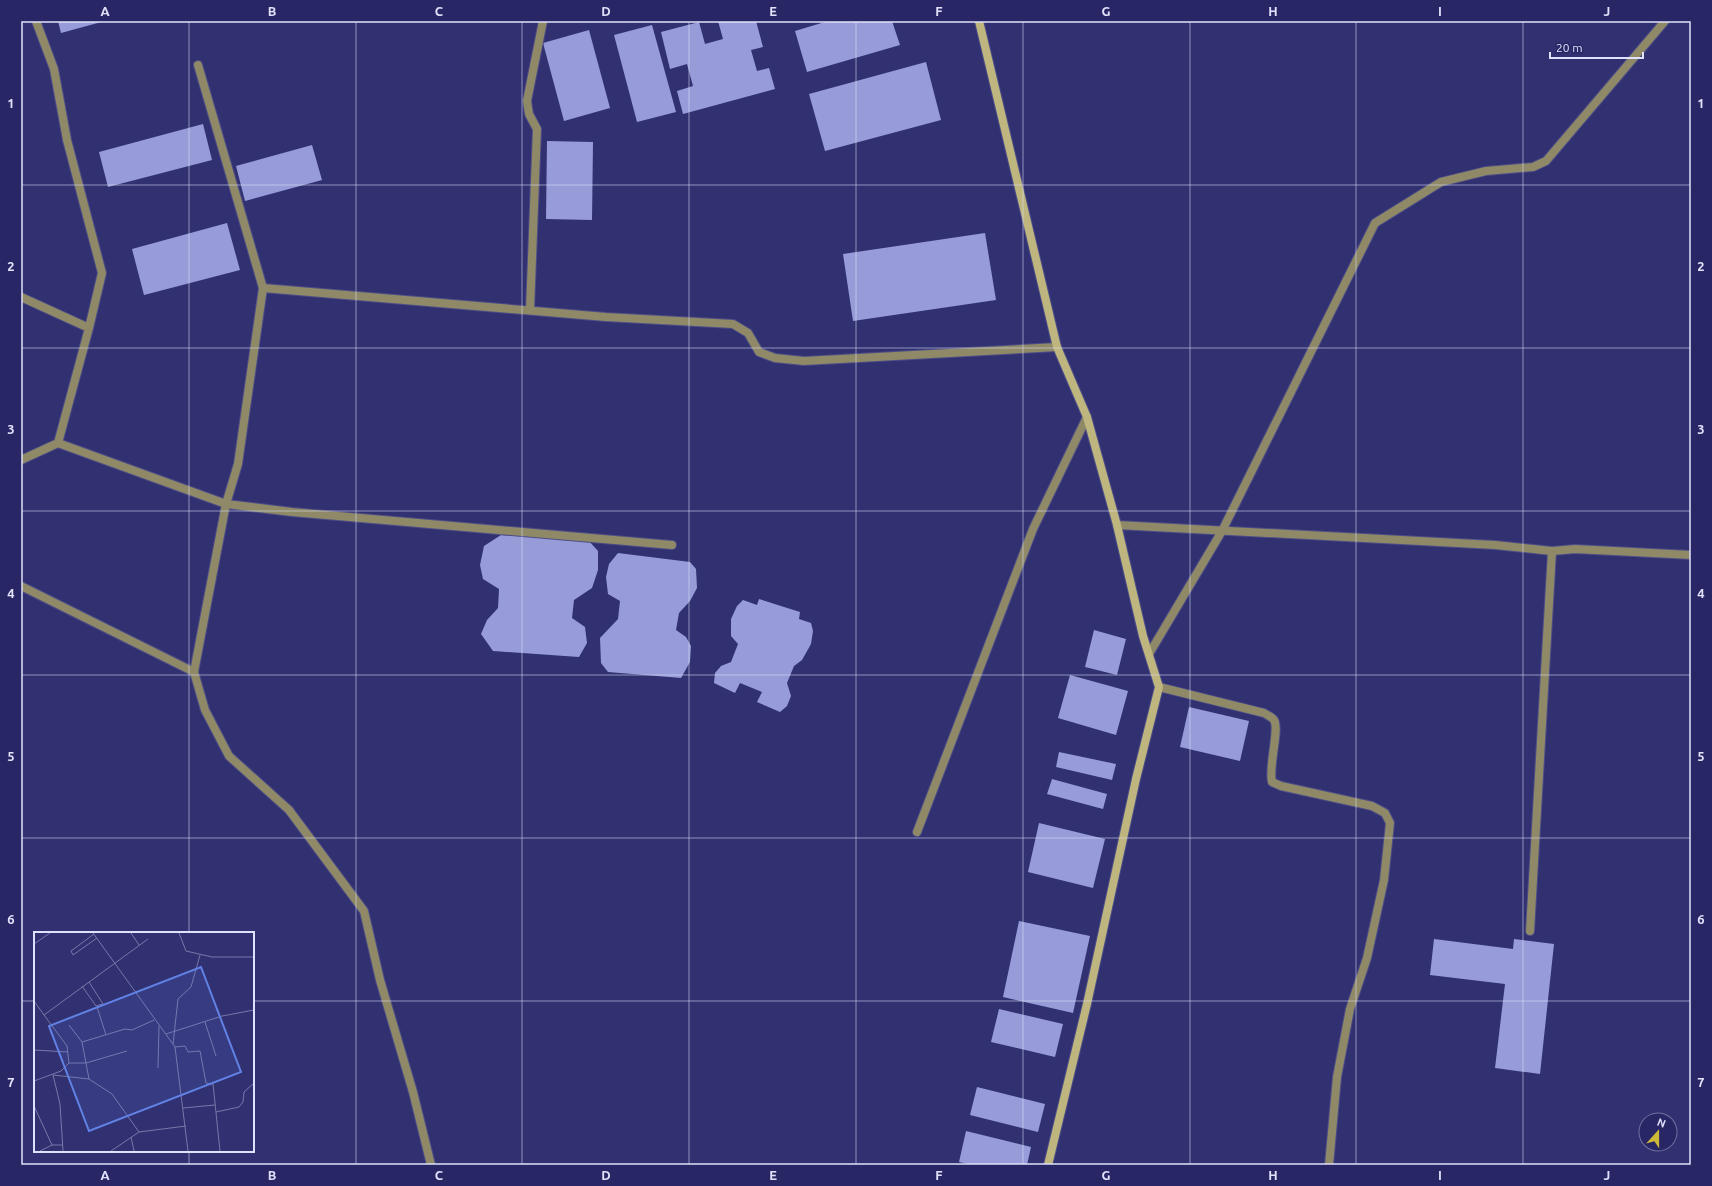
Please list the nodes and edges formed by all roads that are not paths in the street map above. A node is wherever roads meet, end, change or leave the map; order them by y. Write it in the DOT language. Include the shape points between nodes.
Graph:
graph roads {
  1 [pos="36,21"];
  2 [pos="543,21"];
  3 [pos="979,21"];
  4 [pos="1665,21"];
  5 [pos="198,65"];
  6 [pos="263,288"];
  7 [pos="21,297"];
  8 [pos="530,310"];
  9 [pos="89,328"];
  10 [pos="1057,347"];
  11 [pos="1087,417"];
  12 [pos="58,443"];
  13 [pos="21,460"];
  14 [pos="226,504"];
  15 [pos="1117,525"];
  16 [pos="1222,531"];
  17 [pos="672,545"];
  18 [pos="1552,551"];
  19 [pos="1691,555"];
  20 [pos="21,586"];
  21 [pos="1149,654"];
  22 [pos="194,672"];
  23 [pos="1159,687"];
  24 [pos="917,832"];
  25 [pos="1530,931"];
  26 [pos="431,1165"];
  27 [pos="1048,1165"];
  28 [pos="1329,1165"];
  1 -- 9 [label="street" via="54,69 66,140 102,273"];
  2 -- 8 [label="street" via="527,102 529,114 537,129"];
  3 -- 10 [label="street"];
  4 -- 16 [label="street" via="1546,161 1533,167 1486,171 1441,182 1375,223"];
  5 -- 6 [label="street"];
  6 -- 8 [label="street"];
  6 -- 14 [label="street" via="238,464"];
  7 -- 9 [label="street"];
  8 -- 10 [label="street" via="733,324 748,333 758,352 775,358 804,361"];
  9 -- 12 [label="street"];
  10 -- 11 [label="street"];
  11 -- 15 [label="street"];
  11 -- 24 [label="street" via="1033,529"];
  12 -- 13 [label="street"];
  12 -- 14 [label="street"];
  14 -- 17 [label="street"];
  14 -- 22 [label="street"];
  15 -- 16 [label="street"];
  15 -- 21 [label="street"];
  16 -- 18 [label="street" via="1495,545"];
  16 -- 21 [label="street"];
  18 -- 19 [label="street" via="1575,549"];
  18 -- 25 [label="street"];
  20 -- 22 [label="street"];
  21 -- 23 [label="street"];
  22 -- 26 [label="street" via="205,710 229,756 289,810 364,911 380,980 413,1092"];
  23 -- 27 [label="street"];
  23 -- 28 [label="street" via="1264,713 1274,720 1276,727 1270,772 1272,782 1372,806 1385,813 1390,823 1384,880 1367,958 1350,1009 1337,1077"];
}
